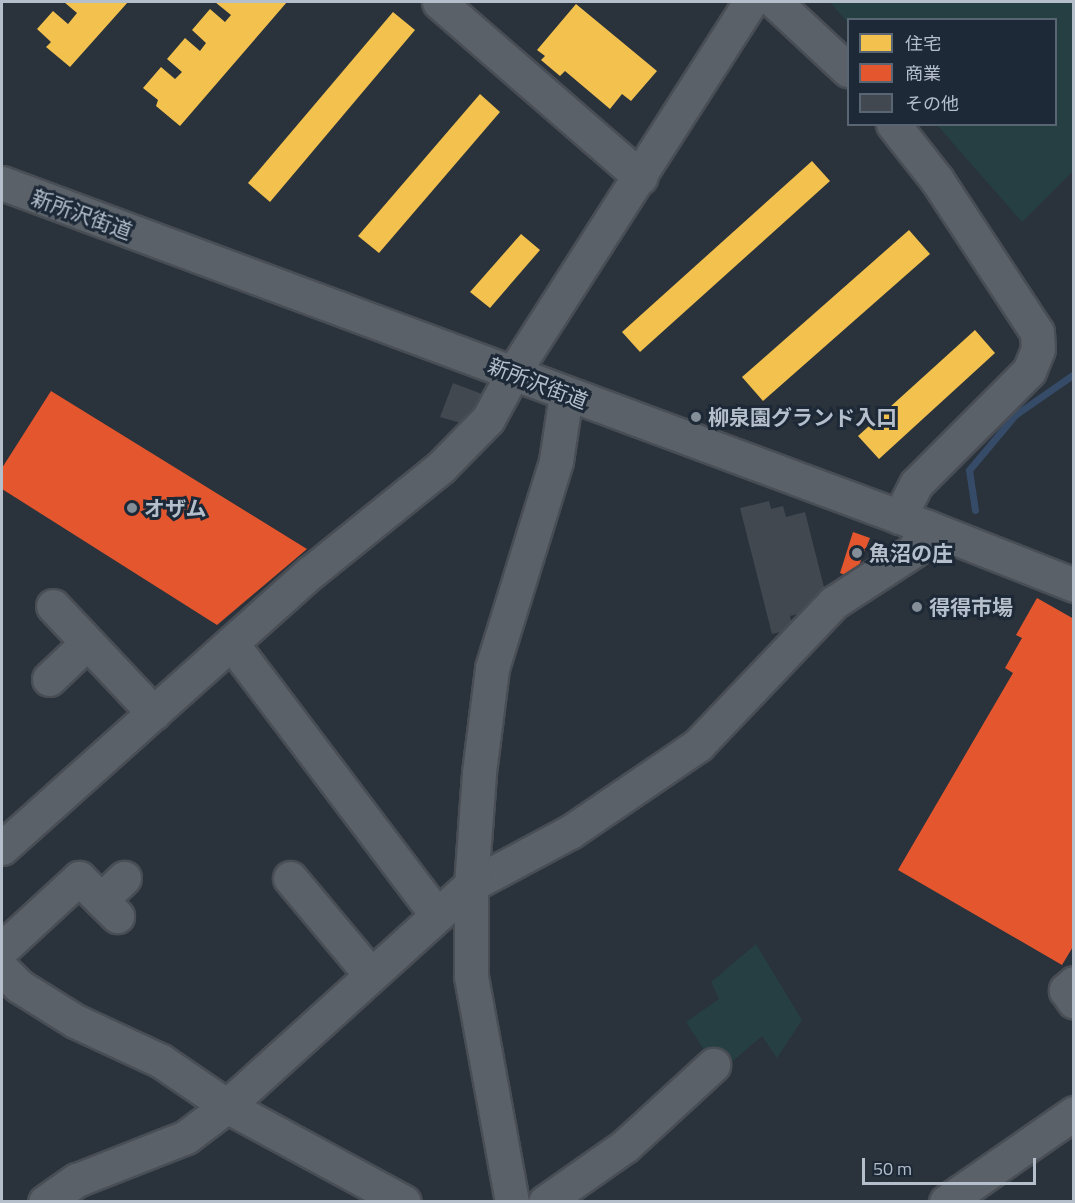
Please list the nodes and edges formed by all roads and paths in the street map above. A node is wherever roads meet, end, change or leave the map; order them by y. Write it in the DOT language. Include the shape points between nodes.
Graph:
graph roads {
  1 [pos="439,2"];
  2 [pos="750,2"];
  3 [pos="775,2"];
  4 [pos="847,68"];
  5 [pos="895,126"];
  6 [pos="640,177"];
  7 [pos="2,183"];
  8 [pos="513,373"];
  9 [pos="566,395"];
  10 [pos="913,522"];
  11 [pos="1074,585"];
  12 [pos="53,606"];
  13 [pos="87,642"];
  14 [pos="232,644"];
  15 [pos="49,679"];
  16 [pos="154,713"];
  17 [pos="2,848"];
  18 [pos="124,878"];
  19 [pos="290,878"];
  20 [pos="471,885"];
  21 [pos="437,915"];
  22 [pos="2,949"];
  23 [pos="2,969"];
  24 [pos="370,975"];
  25 [pos="1074,983"];
  26 [pos="1074,1002"];
  27 [pos="713,1065"];
  28 [pos="226,1106"];
  29 [pos="1074,1113"];
  30 [pos="383,1196"];
  31 [pos="45,1202"];
  32 [pos="512,1202"];
  33 [pos="545,1202"];
  34 [pos="946,1202"];
  1 -- 6 [label="street"];
  2 -- 6 [label="street"];
  3 -- 4 [label="street"];
  5 -- 10 [label="street" via="937,180 1037,332 1038,349 1029,371 916,484"];
  6 -- 8 [label="street"];
  7 -- 8 [label="street, 新所沢街道"];
  8 -- 9 [label="street, 新所沢街道"];
  8 -- 14 [label="street" via="489,419 441,466 311,572"];
  9 -- 10 [label="street, 新所沢街道"];
  9 -- 20 [label="street" via="556,461 492,668"];
  10 -- 11 [label="street, 新所沢街道"];
  10 -- 20 [label="street" via="913,551 833,603 698,745 570,832"];
  12 -- 13 [label="street"];
  13 -- 15 [label="street"];
  13 -- 16 [label="street"];
  14 -- 16 [label="street"];
  14 -- 21 [label="street"];
  16 -- 17 [label="street"];
  18 -- 22 [label="street" via="109,908 79,878"];
  19 -- 24 [label="street"];
  20 -- 21 [label="street"];
  20 -- 32 [label="street" via="471,976"];
  21 -- 24 [label="street"];
  23 -- 28 [label="street" via="19,986 75,1021 161,1061"];
  24 -- 28 [label="street"];
  25 -- 26 [label="street" via="1066,990"];
  27 -- 33 [label="street" via="625,1146"];
  28 -- 30 [label="street"];
  28 -- 31 [label="street" via="186,1137 77,1180"];
  29 -- 34 [label="street"];
}
